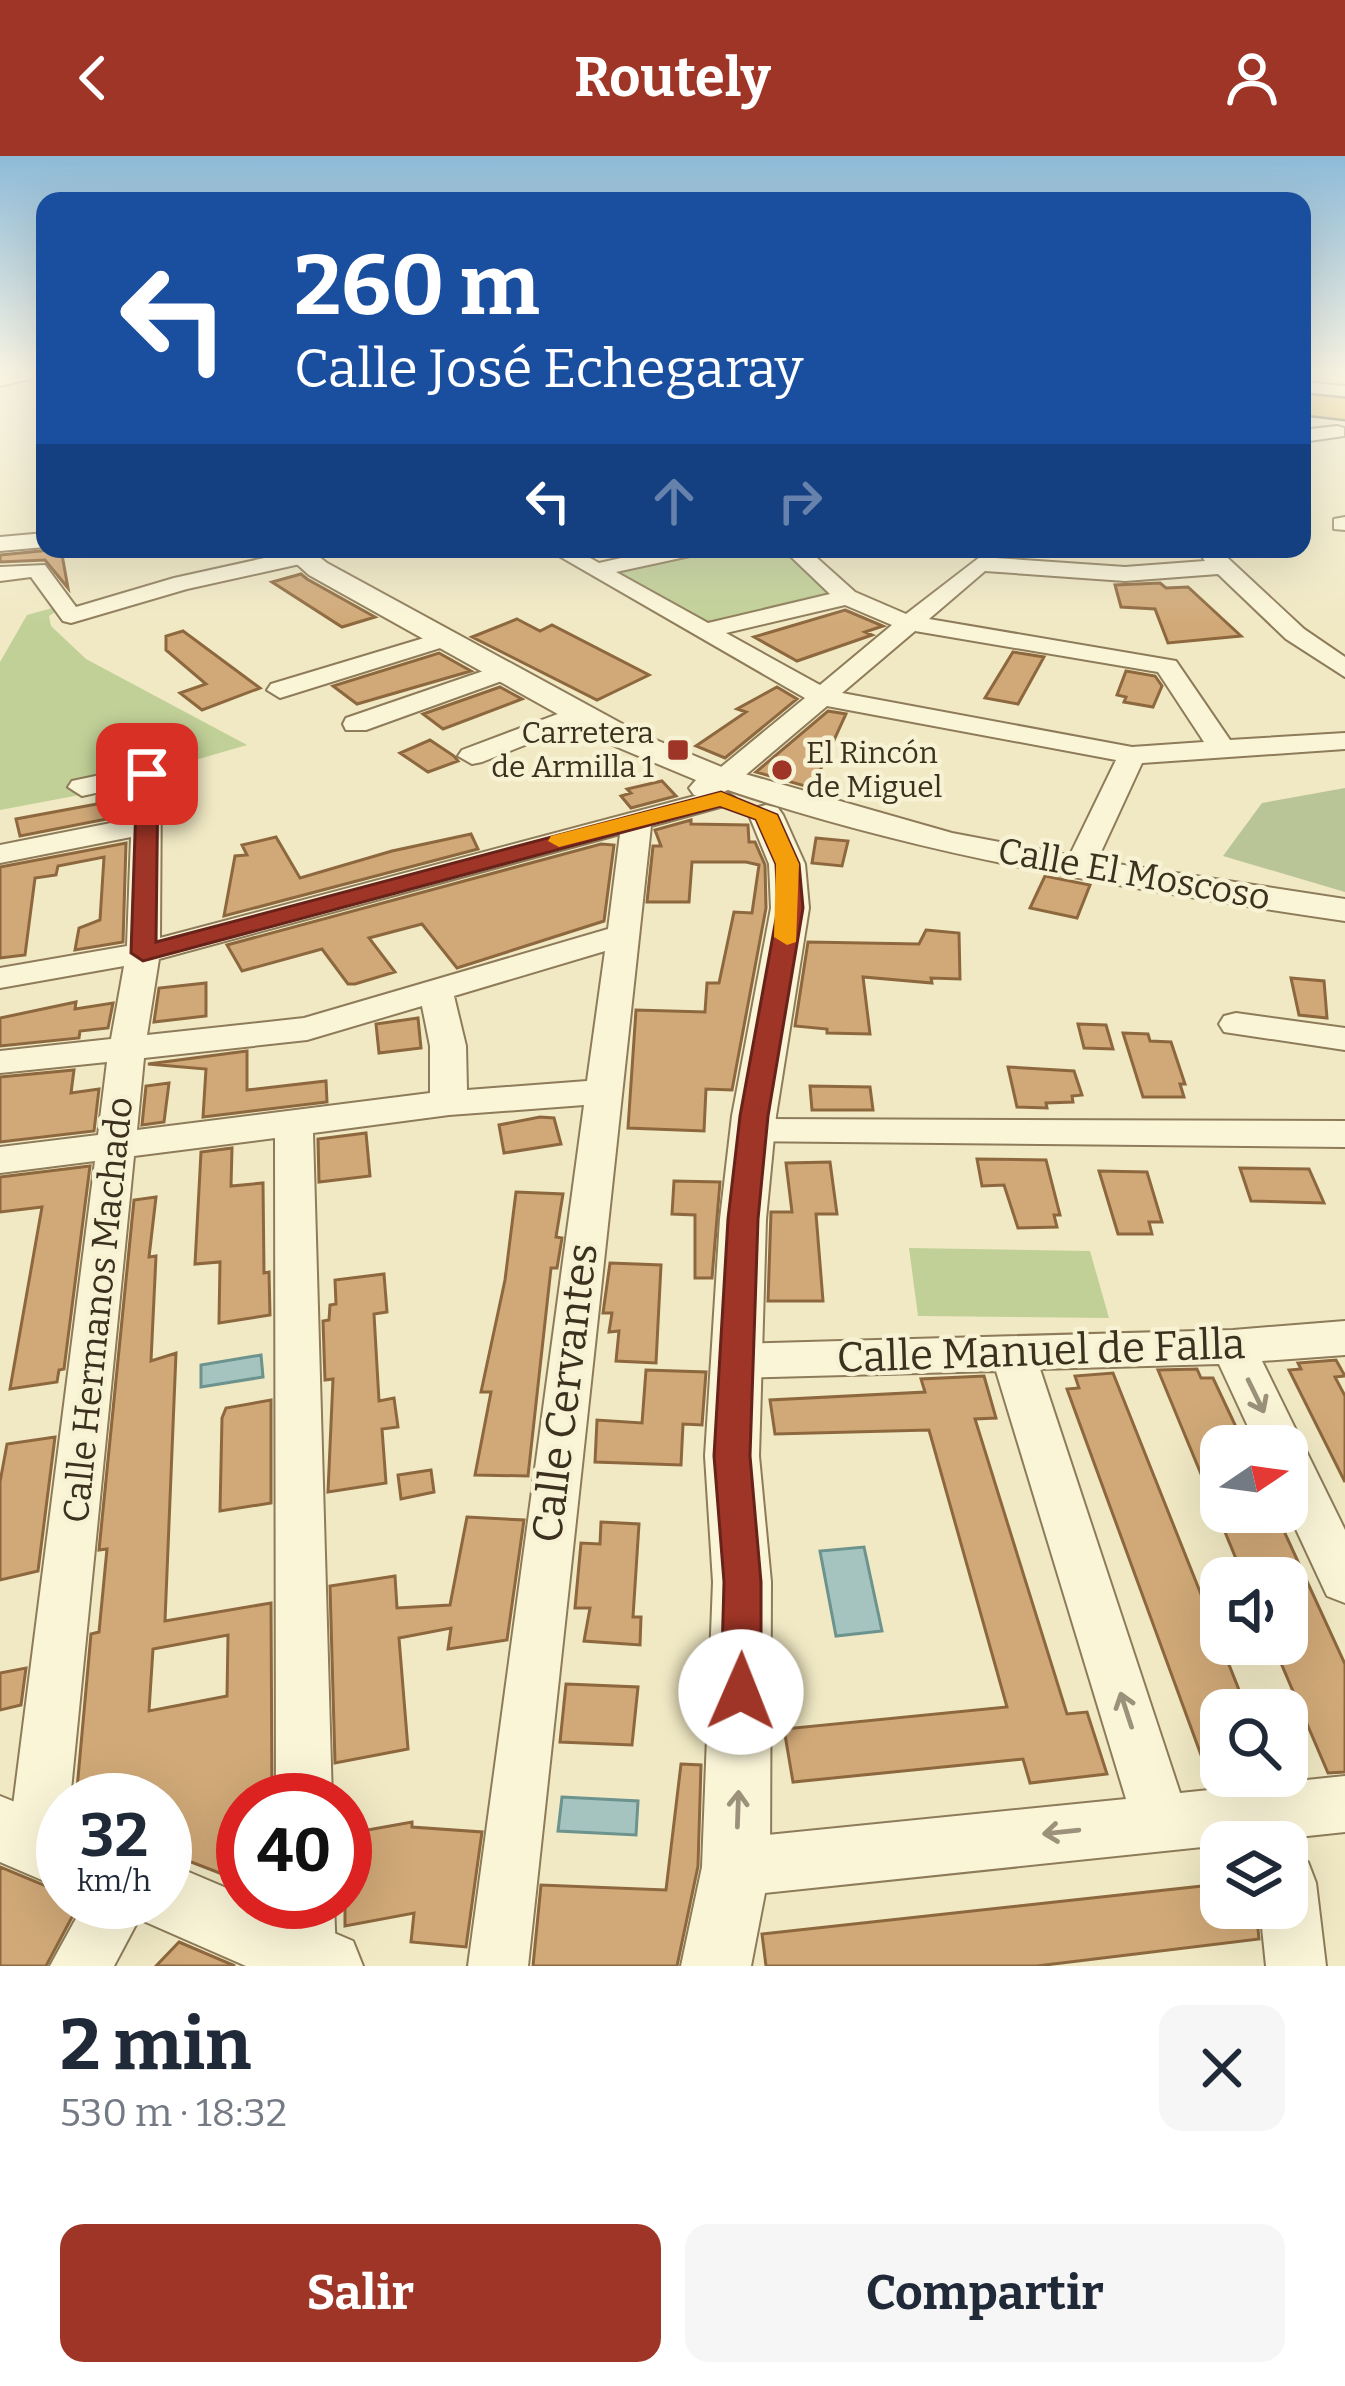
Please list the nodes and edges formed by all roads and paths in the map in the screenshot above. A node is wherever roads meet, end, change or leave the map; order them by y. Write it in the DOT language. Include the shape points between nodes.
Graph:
graph roads {
  1 [pos="36,541"];
  2 [pos="0,544"];
  3 [pos="280,558"];
  4 [pos="313,558"];
  5 [pos="574,558"];
  6 [pos="650,558"];
  7 [pos="804,558"];
  8 [pos="970,558"];
  9 [pos="989,558"];
  10 [pos="1214,558"];
  11 [pos="43,560"];
  12 [pos="1223,567"];
  13 [pos="596,570"];
  14 [pos="0,574"];
  15 [pos="847,597"];
  16 [pos="905,622"];
  17 [pos="709,630"];
  18 [pos="444,639"];
  19 [pos="1345,669"];
  20 [pos="503,672"];
  21 [pos="280,690"];
  22 [pos="822,697"];
  23 [pos="579,714"];
  24 [pos="356,724"];
  25 [pos="1345,741"];
  26 [pos="1222,748"];
  27 [pos="1132,755"];
  28 [pos="472,756"];
  29 [pos="82,787"];
  30 [pos="741,796"];
  31 [pos="637,820"];
  32 [pos="148,825"];
  33 [pos="0,854"];
  34 [pos="1080,866"];
  35 [pos="1345,910"];
  36 [pos="622,935"];
  37 [pos="143,953"];
  38 [pos="0,978"];
  39 [pos="436,991"];
  40 [pos="1236,1024"];
  41 [pos="1345,1039"];
  42 [pos="127,1048"];
  43 [pos="0,1062"];
  44 [pos="603,1092"];
  45 [pos="449,1103"];
  46 [pos="294,1123"];
  47 [pos="752,1132"];
  48 [pos="1345,1135"];
  49 [pos="117,1145"];
  50 [pos="0,1160"];
  51 [pos="1345,1338"];
  52 [pos="1233,1347"];
  53 [pos="1013,1353"];
  54 [pos="737,1361"];
  55 [pos="1270,1425"];
  56 [pos="1308,1504"];
  57 [pos="1345,1581"];
  58 [pos="304,1773"];
  59 [pos="1345,1804"];
  60 [pos="1296,1821"];
  61 [pos="1161,1822"];
  62 [pos="1200,1823"];
  63 [pos="33,1843"];
  64 [pos="736,1867"];
  65 [pos="192,1904"];
  66 [pos="103,1929"];
  67 [pos="1292,1929"];
  68 [pos="313,1941"];
  69 [pos="80,1966"];
  70 [pos="498,1966"];
  71 [pos="716,1966"];
  72 [pos="1296,1966"];
  1 -- 2 [label="street"];
  3 -- 11 [label="street" via="71,616"];
  4 -- 18 [label="street, Calle El Moscoso"];
  5 -- 13 [label="street"];
  6 -- 13 [label="street"];
  7 -- 15 [label="street"];
  8 -- 16 [label="street"];
  9 -- 12 [label="street" via="1125,574"];
  10 -- 12 [label="street"];
  11 -- 14 [label="street"];
  12 -- 19 [label="street"];
  13 -- 17 [label="street"];
  15 -- 16 [label="street"];
  15 -- 17 [label="street"];
  16 -- 22 [label="street"];
  16 -- 26 [label="street" via="1167,666"];
  17 -- 22 [label="street"];
  18 -- 20 [label="street, Calle El Moscoso"];
  18 -- 21 [label="street"];
  20 -- 23 [label="street, Calle El Moscoso"];
  20 -- 24 [label="street"];
  22 -- 27 [label="street"];
  22 -- 30 [label="street"];
  23 -- 28 [label="street"];
  23 -- 30 [label="street, Calle El Moscoso"];
  25 -- 26 [label="street"];
  26 -- 27 [label="street"];
  27 -- 34 [label="street"];
  29 -- 32 [label="street, Calle Hermanos Machado" via="154,769"];
  30 -- 31 [label="street"];
  30 -- 34 [label="street, Calle El Moscoso" via="809,826 924,835"];
  30 -- 47 [label="street" via="787,864 790,908"];
  31 -- 36 [label="street, Calle Cervantes"];
  31 -- 37 [label="street"];
  32 -- 33 [label="street"];
  32 -- 37 [label="street, Calle Hermanos Machado"];
  34 -- 35 [label="street, Calle El Moscoso"];
  36 -- 39 [label="street"];
  36 -- 44 [label="street, Calle Cervantes"];
  37 -- 38 [label="street"];
  37 -- 42 [label="street, Calle Hermanos Machado"];
  39 -- 42 [label="street" via="307,1029"];
  39 -- 45 [label="street"];
  40 -- 41 [label="street"];
  42 -- 43 [label="street"];
  42 -- 49 [label="street, Calle Hermanos Machado"];
  44 -- 45 [label="street"];
  44 -- 70 [label="street, Calle Cervantes"];
  45 -- 46 [label="street"];
  46 -- 49 [label="street"];
  46 -- 58 [label="street"];
  47 -- 48 [label="street"];
  47 -- 54 [label="street"];
  49 -- 50 [label="street"];
  49 -- 63 [label="street, Calle Hermanos Machado"];
  51 -- 52 [label="street, Calle Manuel de Falla"];
  52 -- 53 [label="street, Calle Manuel de Falla"];
  52 -- 55 [label="street, one-way"];
  53 -- 54 [label="street, Calle Manuel de Falla"];
  61 -- 53 [label="street, one-way"];
  64 -- 54 [label="street, one-way"];
  56 -- 57 [label="street"];
  59 -- 60 [label="street"];
  61 -- 62 [label="street"];
  61 -- 64 [label="street, one-way"];
  64 -- 71 [label="street"];
  65 -- 68 [label="street"];
  66 -- 69 [label="street"];
  67 -- 72 [label="street"];
}
